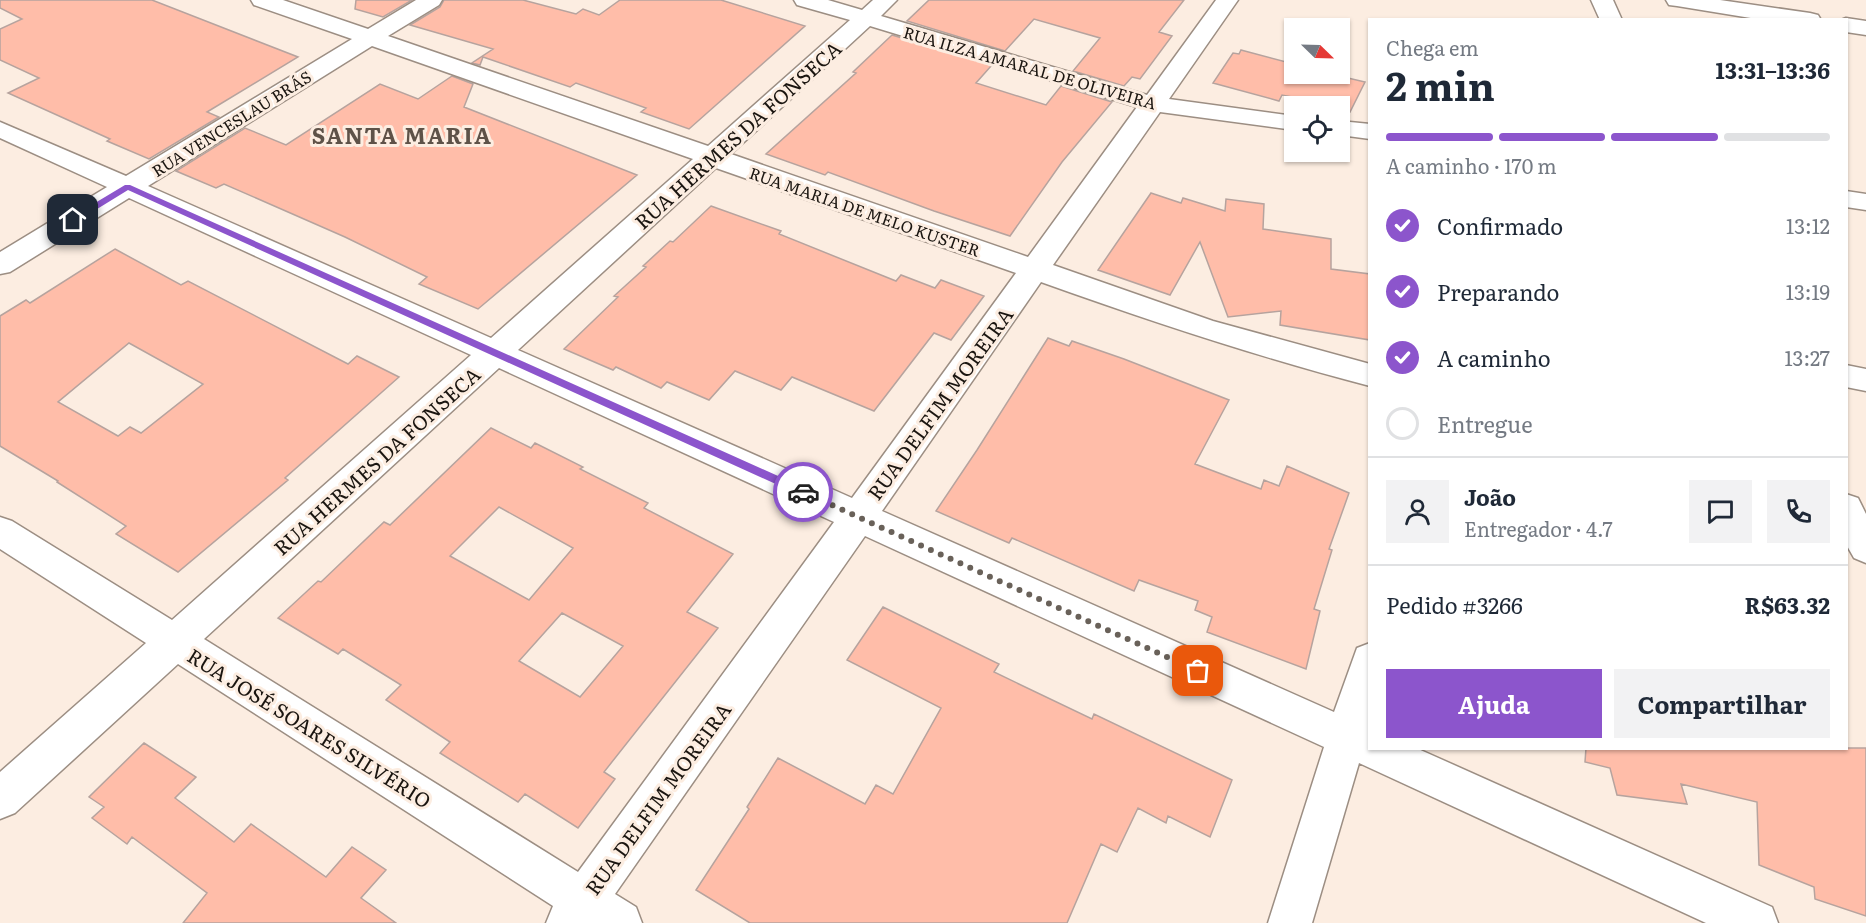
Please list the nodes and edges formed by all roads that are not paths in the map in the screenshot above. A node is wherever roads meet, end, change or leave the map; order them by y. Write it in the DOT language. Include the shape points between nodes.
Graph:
graph roads {
  1 [pos="262,0"];
  2 [pos="431,0"];
  3 [pos="805,0"];
  4 [pos="1227,0"];
  5 [pos="1602,0"];
  6 [pos="1677,0"];
  7 [pos="876,9"];
  8 [pos="1610,18"];
  9 [pos="1797,18"];
  10 [pos="1848,25"];
  11 [pos="1866,28"];
  12 [pos="370,38"];
  13 [pos="1152,104"];
  14 [pos="1284,122"];
  15 [pos="0,129"];
  16 [pos="1350,129"];
  17 [pos="1368,132"];
  18 [pos="712,157"];
  19 [pos="128,186"];
  20 [pos="1848,199"];
  21 [pos="1866,202"];
  22 [pos="0,265"];
  23 [pos="1034,270"];
  24 [pos="495,353"];
  25 [pos="1368,374"];
  26 [pos="1848,376"];
  27 [pos="1866,380"];
  28 [pos="1848,512"];
  29 [pos="858,517"];
  30 [pos="0,531"];
  31 [pos="1866,548"];
  32 [pos="175,642"];
  33 [pos="1368,681"];
  34 [pos="1362,745"];
  35 [pos="1373,750"];
  36 [pos="0,799"];
  37 [pos="576,912"];
  38 [pos="620,923"];
  39 [pos="1290,923"];
  40 [pos="1756,923"];
  1 -- 12 [label="street, RUA MARIA DE MELO KUSTER"];
  2 -- 12 [label="street, RUA VENCESLAU BRÁS"];
  3 -- 7 [label="street, RUA ILZA AMARAL DE OLIVEIRA"];
  4 -- 13 [label="street, RUA DELFIM MOREIRA"];
  5 -- 8 [label="street"];
  6 -- 9 [label="street"];
  7 -- 13 [label="street, RUA ILZA AMARAL DE OLIVEIRA"];
  7 -- 18 [label="street, RUA HERMES DA FONSECA"];
  10 -- 11 [label="street"];
  12 -- 18 [label="street, RUA MARIA DE MELO KUSTER"];
  12 -- 19 [label="street, RUA VENCESLAU BRÁS"];
  13 -- 14 [label="street, RUA ILZA AMARAL DE OLIVEIRA"];
  13 -- 23 [label="street, RUA DELFIM MOREIRA"];
  15 -- 19 [label="street"];
  16 -- 17 [label="street"];
  18 -- 23 [label="street, RUA MARIA DE MELO KUSTER"];
  18 -- 24 [label="street, RUA HERMES DA FONSECA"];
  19 -- 22 [label="street, RUA VENCESLAU BRÁS"];
  19 -- 24 [label="street"];
  20 -- 21 [label="street"];
  23 -- 25 [label="street, RUA MARIA DE MELO KUSTER" via="1202,328"];
  23 -- 29 [label="street, RUA DELFIM MOREIRA"];
  24 -- 29 [label="street"];
  24 -- 32 [label="street, RUA HERMES DA FONSECA"];
  26 -- 27 [label="street"];
  28 -- 31 [label="street"];
  29 -- 34 [label="street"];
  29 -- 37 [label="street, RUA DELFIM MOREIRA"];
  30 -- 32 [label="street, RUA JOSÉ SOARES SILVÉRIO"];
  32 -- 36 [label="street, RUA HERMES DA FONSECA"];
  32 -- 37 [label="street, RUA JOSÉ SOARES SILVÉRIO"];
  33 -- 34 [label="street"];
  34 -- 39 [label="street"];
  35 -- 40 [label="street"];
  37 -- 38 [label="street, RUA JOSÉ SOARES SILVÉRIO"];
}
